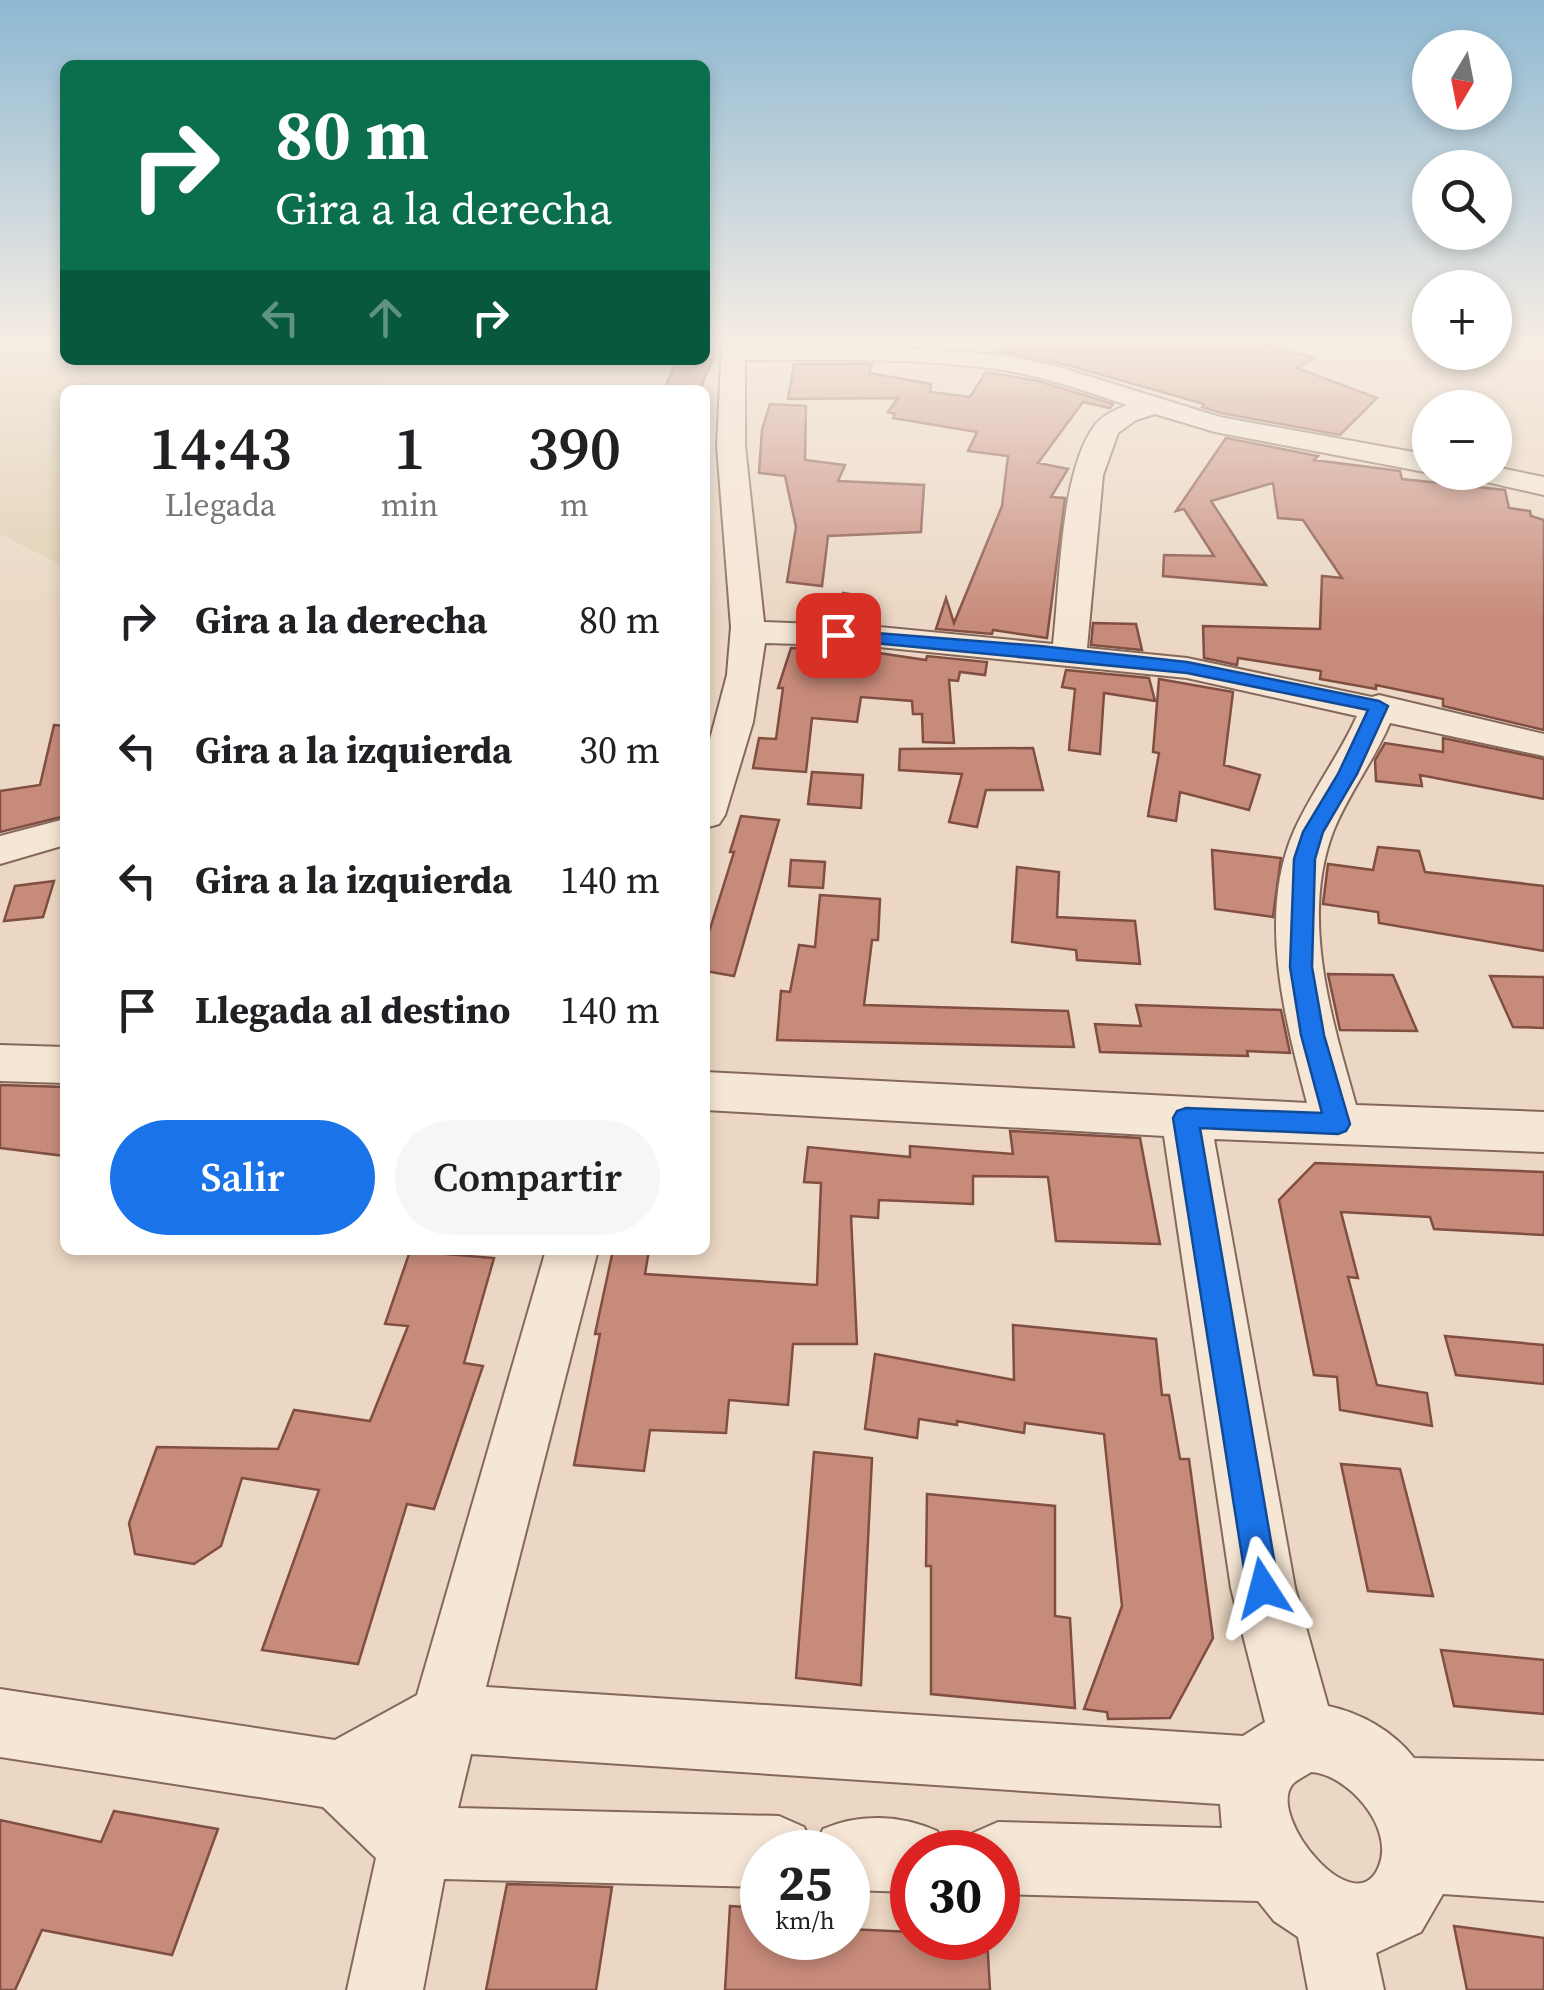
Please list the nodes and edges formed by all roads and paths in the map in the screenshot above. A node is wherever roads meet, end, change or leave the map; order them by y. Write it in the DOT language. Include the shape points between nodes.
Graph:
graph roads {
  1 [pos="733,435"];
  2 [pos="1103,435"];
  3 [pos="1267,435"];
  4 [pos="1412,461"];
  5 [pos="1512,479"];
  6 [pos="1544,486"];
  7 [pos="748,632"];
  8 [pos="1070,654"];
  9 [pos="1379,706"];
  10 [pos="1544,744"];
  11 [pos="710,800"];
  12 [pos="60,833"];
  13 [pos="0,850"];
  14 [pos="0,1063"];
  15 [pos="60,1066"];
  16 [pos="710,1090"];
  17 [pos="1186,1118"];
  18 [pos="1338,1124"];
  19 [pos="1544,1132"];
  20 [pos="571,1255"];
  21 [pos="442,1718"];
  22 [pos="0,1723"];
  23 [pos="1281,1755"];
  24 [pos="339,1775"];
  25 [pos="1544,1796"];
  26 [pos="1408,1825"];
  27 [pos="412,1843"];
  28 [pos="740,1851"];
  29 [pos="1020,1859"];
  30 [pos="1273,1865"];
  31 [pos="1544,1865"];
  32 [pos="1332,1914"];
  33 [pos="385,1990"];
  34 [pos="1346,1990"];
  1 -- 7 [label="street"];
  2 -- 8 [label="street" via="1084,499"];
  3 -- 4 [label="street"];
  5 -- 6 [label="street"];
  7 -- 8 [label="street"];
  7 -- 11 [label="street" via="730,739"];
  8 -- 9 [label="street" via="1187,668"];
  9 -- 10 [label="street"];
  9 -- 18 [label="street" via="1304,859 1301,967"];
  12 -- 13 [label="street"];
  14 -- 15 [label="street"];
  16 -- 17 [label="street"];
  17 -- 18 [label="street"];
  17 -- 23 [label="street" via="1263,1588"];
  18 -- 19 [label="street"];
  20 -- 21 [label="street"];
  21 -- 23 [label="street"];
  21 -- 24 [label="street"];
  21 -- 27 [label="street"];
  22 -- 24 [label="street"];
  23 -- 26 [label="street" via="1344,1744 1374,1764"];
  23 -- 30 [label="street" via="1254,1793 1261,1841"];
  24 -- 27 [label="street"];
  25 -- 26 [label="street"];
  26 -- 31 [label="street"];
  26 -- 32 [label="street" via="1413,1878 1392,1909 1353,1920"];
  27 -- 28 [label="street"];
  27 -- 33 [label="street"];
  29 -- 30 [label="street"];
  30 -- 32 [label="street" via="1289,1886"];
  32 -- 34 [label="street"];
}
